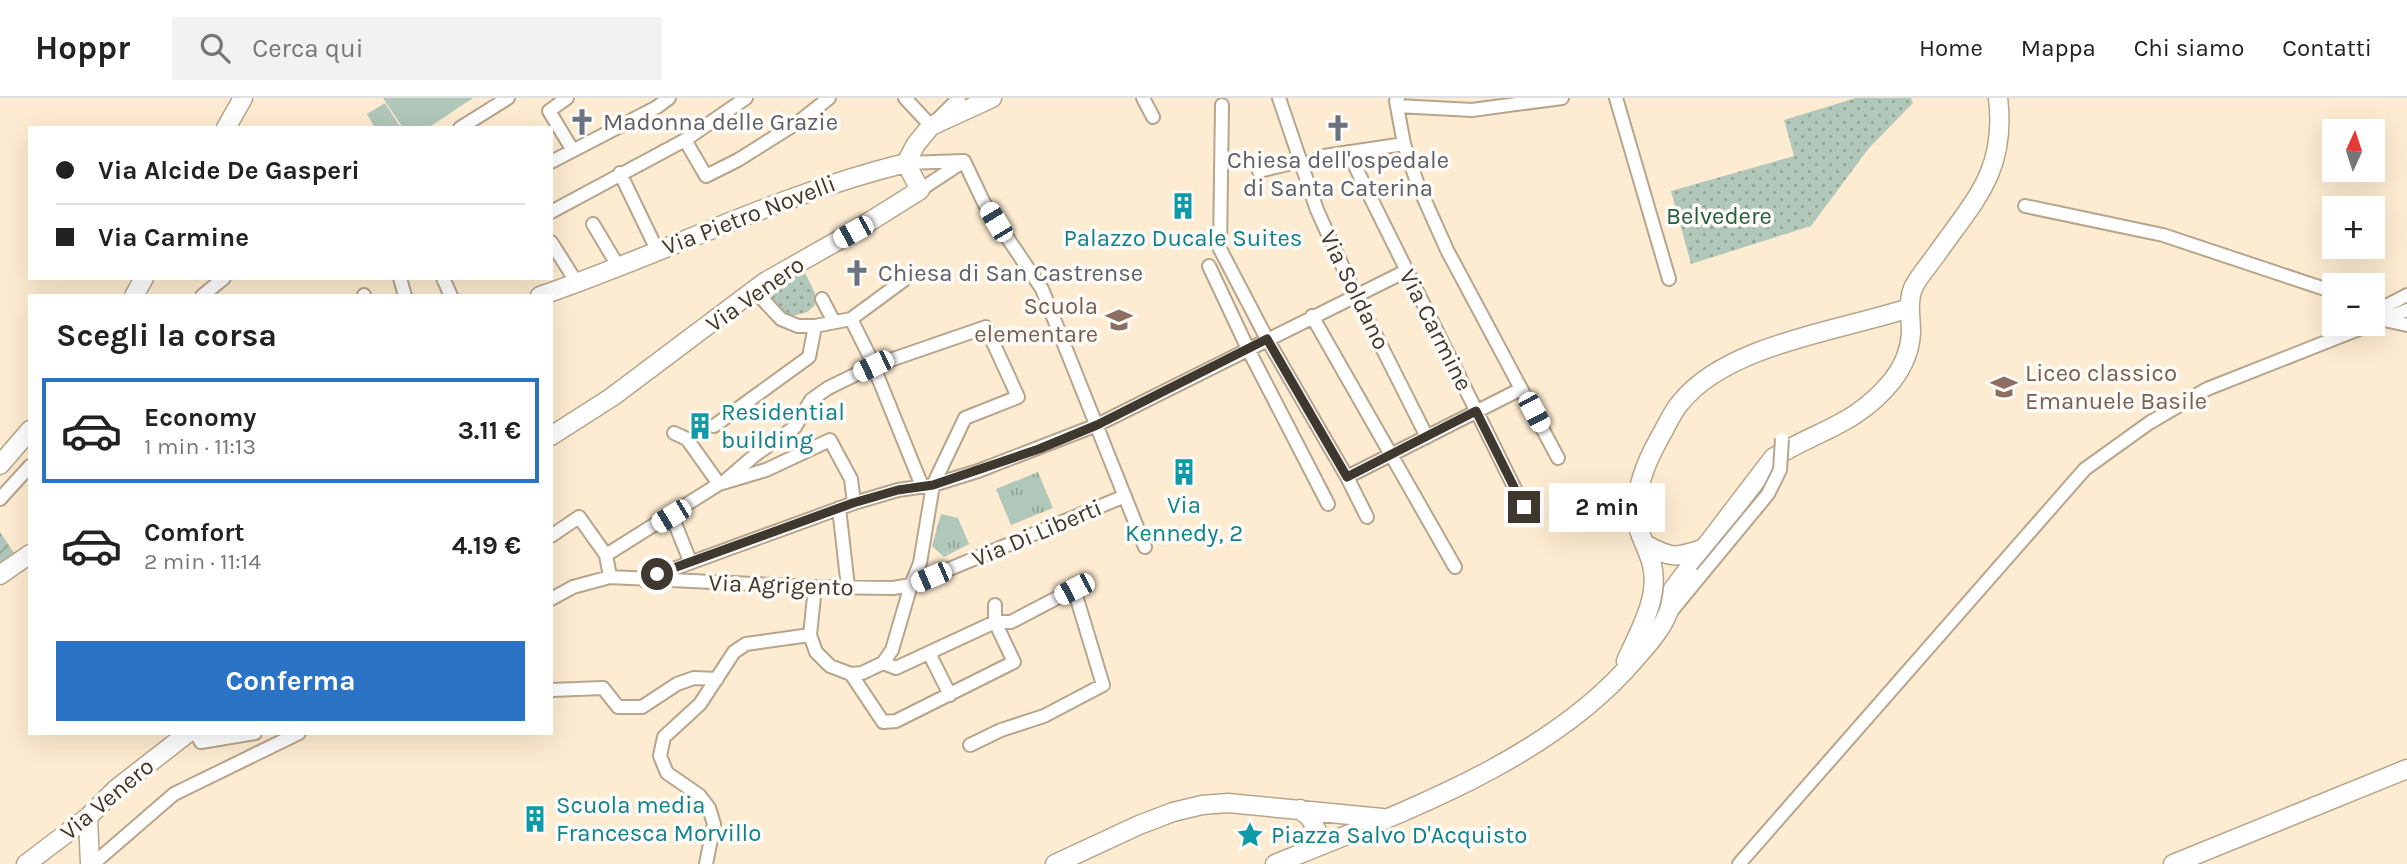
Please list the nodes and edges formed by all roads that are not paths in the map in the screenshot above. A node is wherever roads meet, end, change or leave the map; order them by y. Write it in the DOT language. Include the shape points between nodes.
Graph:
graph roads {
  1 [pos="243,98"];
  2 [pos="508,98"];
  3 [pos="568,98"];
  4 [pos="669,98"];
  5 [pos="746,98"];
  6 [pos="829,98"];
  7 [pos="905,98"];
  8 [pos="959,98"];
  9 [pos="992,98"];
  10 [pos="1143,98"];
  11 [pos="1279,98"];
  12 [pos="1447,98"];
  13 [pos="1562,98"];
  14 [pos="1616,98"];
  15 [pos="1998,98"];
  16 [pos="1397,102"];
  17 [pos="1222,104"];
  18 [pos="1435,108"];
  19 [pos="1153,117"];
  20 [pos="227,126"];
  21 [pos="463,126"];
  22 [pos="931,126"];
  23 [pos="685,140"];
  24 [pos="1404,144"];
  25 [pos="572,149"];
  26 [pos="1348,152"];
  27 [pos="553,161"];
  28 [pos="964,161"];
  29 [pos="906,163"];
  30 [pos="1301,163"];
  31 [pos="1259,171"];
  32 [pos="620,173"];
  33 [pos="920,190"];
  34 [pos="2025,206"];
  35 [pos="553,211"];
  36 [pos="593,224"];
  37 [pos="553,245"];
  38 [pos="657,250"];
  39 [pos="618,266"];
  40 [pos="1209,266"];
  41 [pos="1406,271"];
  42 [pos="1668,279"];
  43 [pos="222,280"];
  44 [pos="904,280"];
  45 [pos="577,283"];
  46 [pos="2322,288"];
  47 [pos="754,290"];
  48 [pos="204,294"];
  49 [pos="546,294"];
  50 [pos="2407,295"];
  51 [pos="1356,296"];
  52 [pos="822,299"];
  53 [pos="2385,306"];
  54 [pos="1909,309"];
  55 [pos="2407,310"];
  56 [pos="2385,312"];
  57 [pos="2385,315"];
  58 [pos="1312,316"];
  59 [pos="851,319"];
  60 [pos="834,323"];
  61 [pos="2407,324"];
  62 [pos="815,326"];
  63 [pos="2325,336"];
  64 [pos="1267,339"];
  65 [pos="1248,349"];
  66 [pos="873,366"];
  67 [pos="1521,389"];
  68 [pos="1018,397"];
  69 [pos="1025,411"];
  70 [pos="1476,411"];
  71 [pos="1097,425"];
  72 [pos="714,426"];
  73 [pos="28,432"];
  74 [pos="674,433"];
  75 [pos="553,435"];
  76 [pos="1427,437"];
  77 [pos="1782,439"];
  78 [pos="1392,454"];
  79 [pos="1558,458"];
  80 [pos="0,465"];
  81 [pos="28,468"];
  82 [pos="1347,477"];
  83 [pos="723,482"];
  84 [pos="928,486"];
  85 [pos="1125,496"];
  86 [pos="0,499"];
  87 [pos="853,503"];
  88 [pos="1328,504"];
  89 [pos="1524,507"];
  90 [pos="839,508"];
  91 [pos="671,516"];
  92 [pos="1367,517"];
  93 [pos="553,535"];
  94 [pos="1645,544"];
  95 [pos="1145,547"];
  96 [pos="1705,548"];
  97 [pos="28,555"];
  98 [pos="606,555"];
  99 [pos="690,561"];
  100 [pos="1455,567"];
  101 [pos="0,575"];
  102 [pos="610,577"];
  103 [pos="643,580"];
  104 [pos="911,585"];
  105 [pos="815,587"];
  106 [pos="848,587"];
  107 [pos="553,598"];
  108 [pos="995,605"];
  109 [pos="1667,615"];
  110 [pos="995,622"];
  111 [pos="810,635"];
  112 [pos="929,653"];
  113 [pos="883,663"];
  114 [pos="851,674"];
  115 [pos="717,679"];
  116 [pos="1616,681"];
  117 [pos="553,690"];
  118 [pos="950,695"];
  119 [pos="185,735"];
  120 [pos="197,735"];
  121 [pos="243,735"];
  122 [pos="295,735"];
  123 [pos="970,745"];
  124 [pos="2407,769"];
  125 [pos="1300,809"];
  126 [pos="88,817"];
  127 [pos="1386,818"];
  128 [pos="1324,844"];
  129 [pos="26,864"];
  130 [pos="91,864"];
  131 [pos="706,864"];
  132 [pos="1055,864"];
  133 [pos="1275,864"];
  134 [pos="1740,864"];
  135 [pos="2173,864"];
  1 -- 20 [label="street"];
  2 -- 21 [label="street"];
  3 -- 25 [label="street" via="549,111"];
  4 -- 25 [label="street"];
  5 -- 23 [label="street"];
  6 -- 23 [label="street" via="738,160 706,176"];
  7 -- 22 [label="street"];
  8 -- 22 [label="street"];
  9 -- 22 [label="street"];
  10 -- 19 [label="street"];
  11 -- 30 [label="street, Via Soldano"];
  12 -- 18 [label="street"];
  13 -- 18 [label="street" via="1472,110"];
  14 -- 42 [label="street"];
  15 -- 54 [label="street" via="1998,138 1990,176 1913,287"];
  16 -- 18 [label="street"];
  16 -- 24 [label="street"];
  17 -- 64 [label="street" via="1220,249"];
  22 -- 29 [label="street"];
  23 -- 32 [label="street"];
  24 -- 26 [label="street"];
  24 -- 67 [label="street" via="1447,250"];
  25 -- 27 [label="street"];
  26 -- 30 [label="street"];
  26 -- 41 [label="street, Via Carmine"];
  28 -- 29 [label="street, Via Pietro Novelli"];
  28 -- 33 [label="street, Via Venero"];
  28 -- 71 [label="street" via="990,212 1041,289"];
  29 -- 33 [label="street"];
  29 -- 38 [label="street, Via Pietro Novelli" via="851,177"];
  30 -- 31 [label="street"];
  30 -- 51 [label="street, Via Soldano"];
  32 -- 35 [label="street"];
  32 -- 38 [label="street"];
  33 -- 47 [label="street, Via Venero"];
  34 -- 46 [label="street" via="2164,234"];
  36 -- 39 [label="street"];
  37 -- 45 [label="street"];
  38 -- 39 [label="street, Via Pietro Novelli"];
  39 -- 45 [label="street, Via Pietro Novelli"];
  40 -- 65 [label="street"];
  41 -- 51 [label="street"];
  41 -- 70 [label="street, Via Carmine"];
  43 -- 48 [label="street"];
  44 -- 59 [label="street"];
  45 -- 49 [label="street, Via Pietro Novelli"];
  47 -- 62 [label="street" via="781,319"];
  47 -- 75 [label="street, Via Venero" via="612,397"];
  50 -- 53 [label="street"];
  51 -- 58 [label="street"];
  51 -- 76 [label="street, Via Soldano"];
  52 -- 60 [label="street"];
  54 -- 94 [label="street" via="1794,340 1720,368 1681,401 1648,459 1637,493 1636,518"];
  54 -- 96 [label="street" via="1906,360 1892,381 1868,406 1837,427 1773,458"];
  55 -- 56 [label="street"];
  57 -- 61 [label="street"];
  58 -- 64 [label="street"];
  58 -- 78 [label="street"];
  59 -- 60 [label="street"];
  59 -- 66 [label="street"];
  60 -- 62 [label="street"];
  62 -- 72 [label="street" via="809,357"];
  63 -- 134 [label="street" via="2207,389 2149,423 2085,470"];
  64 -- 65 [label="street"];
  64 -- 82 [label="street"];
  65 -- 71 [label="street"];
  65 -- 88 [label="street"];
  66 -- 68 [label="street" via="986,327"];
  66 -- 83 [label="street" via="811,400 795,426"];
  66 -- 84 [label="street"];
  67 -- 70 [label="street"];
  67 -- 79 [label="street"];
  68 -- 69 [label="street"];
  68 -- 84 [label="street" via="965,418"];
  70 -- 76 [label="street"];
  70 -- 89 [label="street, Via Carmine"];
  71 -- 84 [label="street"];
  71 -- 85 [label="street"];
  73 -- 80 [label="street"];
  74 -- 83 [label="street" via="687,439"];
  76 -- 78 [label="street"];
  77 -- 109 [label="street, bridge" via="1780,470 1768,494"];
  78 -- 82 [label="street"];
  78 -- 100 [label="street"];
  81 -- 86 [label="street"];
  82 -- 92 [label="street"];
  83 -- 87 [label="street" via="766,470 830,440 851,479"];
  83 -- 91 [label="street"];
  84 -- 87 [label="street"];
  84 -- 104 [label="street" via="920,563"];
  85 -- 95 [label="street"];
  85 -- 104 [label="street, Via Di Liberti"];
  87 -- 90 [label="street"];
  90 -- 99 [label="street"];
  90 -- 106 [label="street"];
  91 -- 98 [label="street"];
  91 -- 99 [label="street"];
  93 -- 98 [label="street" via="579,517"];
  94 -- 96 [label="street" via="1667,556 1684,556"];
  94 -- 116 [label="street" via="1655,582 1646,616"];
  96 -- 109 [label="street" via="1673,589"];
  97 -- 101 [label="street"];
  98 -- 102 [label="street"];
  99 -- 103 [label="street"];
  102 -- 103 [label="street, Via Agrigento"];
  102 -- 107 [label="street"];
  103 -- 105 [label="street, Via Agrigento"];
  104 -- 106 [label="street, Via Agrigento"];
  104 -- 113 [label="street" via="892,650"];
  105 -- 106 [label="street, Via Agrigento"];
  105 -- 111 [label="street"];
  108 -- 110 [label="street"];
  109 -- 116 [label="street"];
  110 -- 112 [label="street"];
  110 -- 118 [label="street" via="1014,662"];
  110 -- 123 [label="street" via="1010,622 1074,589 1103,685 1044,716"];
  111 -- 114 [label="street" via="816,652 830,666"];
  111 -- 115 [label="street" via="746,643 734,652"];
  112 -- 113 [label="street" via="897,668"];
  112 -- 118 [label="street"];
  113 -- 114 [label="street"];
  114 -- 118 [label="street" via="883,722 895,722"];
  115 -- 117 [label="street" via="694,678 677,684 642,707 618,707 603,688"];
  115 -- 131 [label="street" via="700,704 664,737 660,748 667,774 699,795 709,808 714,824"];
  116 -- 127 [label="street" via="1591,704 1506,762"];
  119 -- 126 [label="street, Via Venero"];
  120 -- 121 [label="street" via="201,742"];
  122 -- 130 [label="street" via="174,794"];
  124 -- 135 [label="street"];
  125 -- 127 [label="street"];
  125 -- 128 [label="street"];
  125 -- 132 [label="street" via="1202,805 1139,825"];
  126 -- 129 [label="street, Via Venero"];
  126 -- 130 [label="street"];
  127 -- 128 [label="street"];
  128 -- 133 [label="street"];
}
